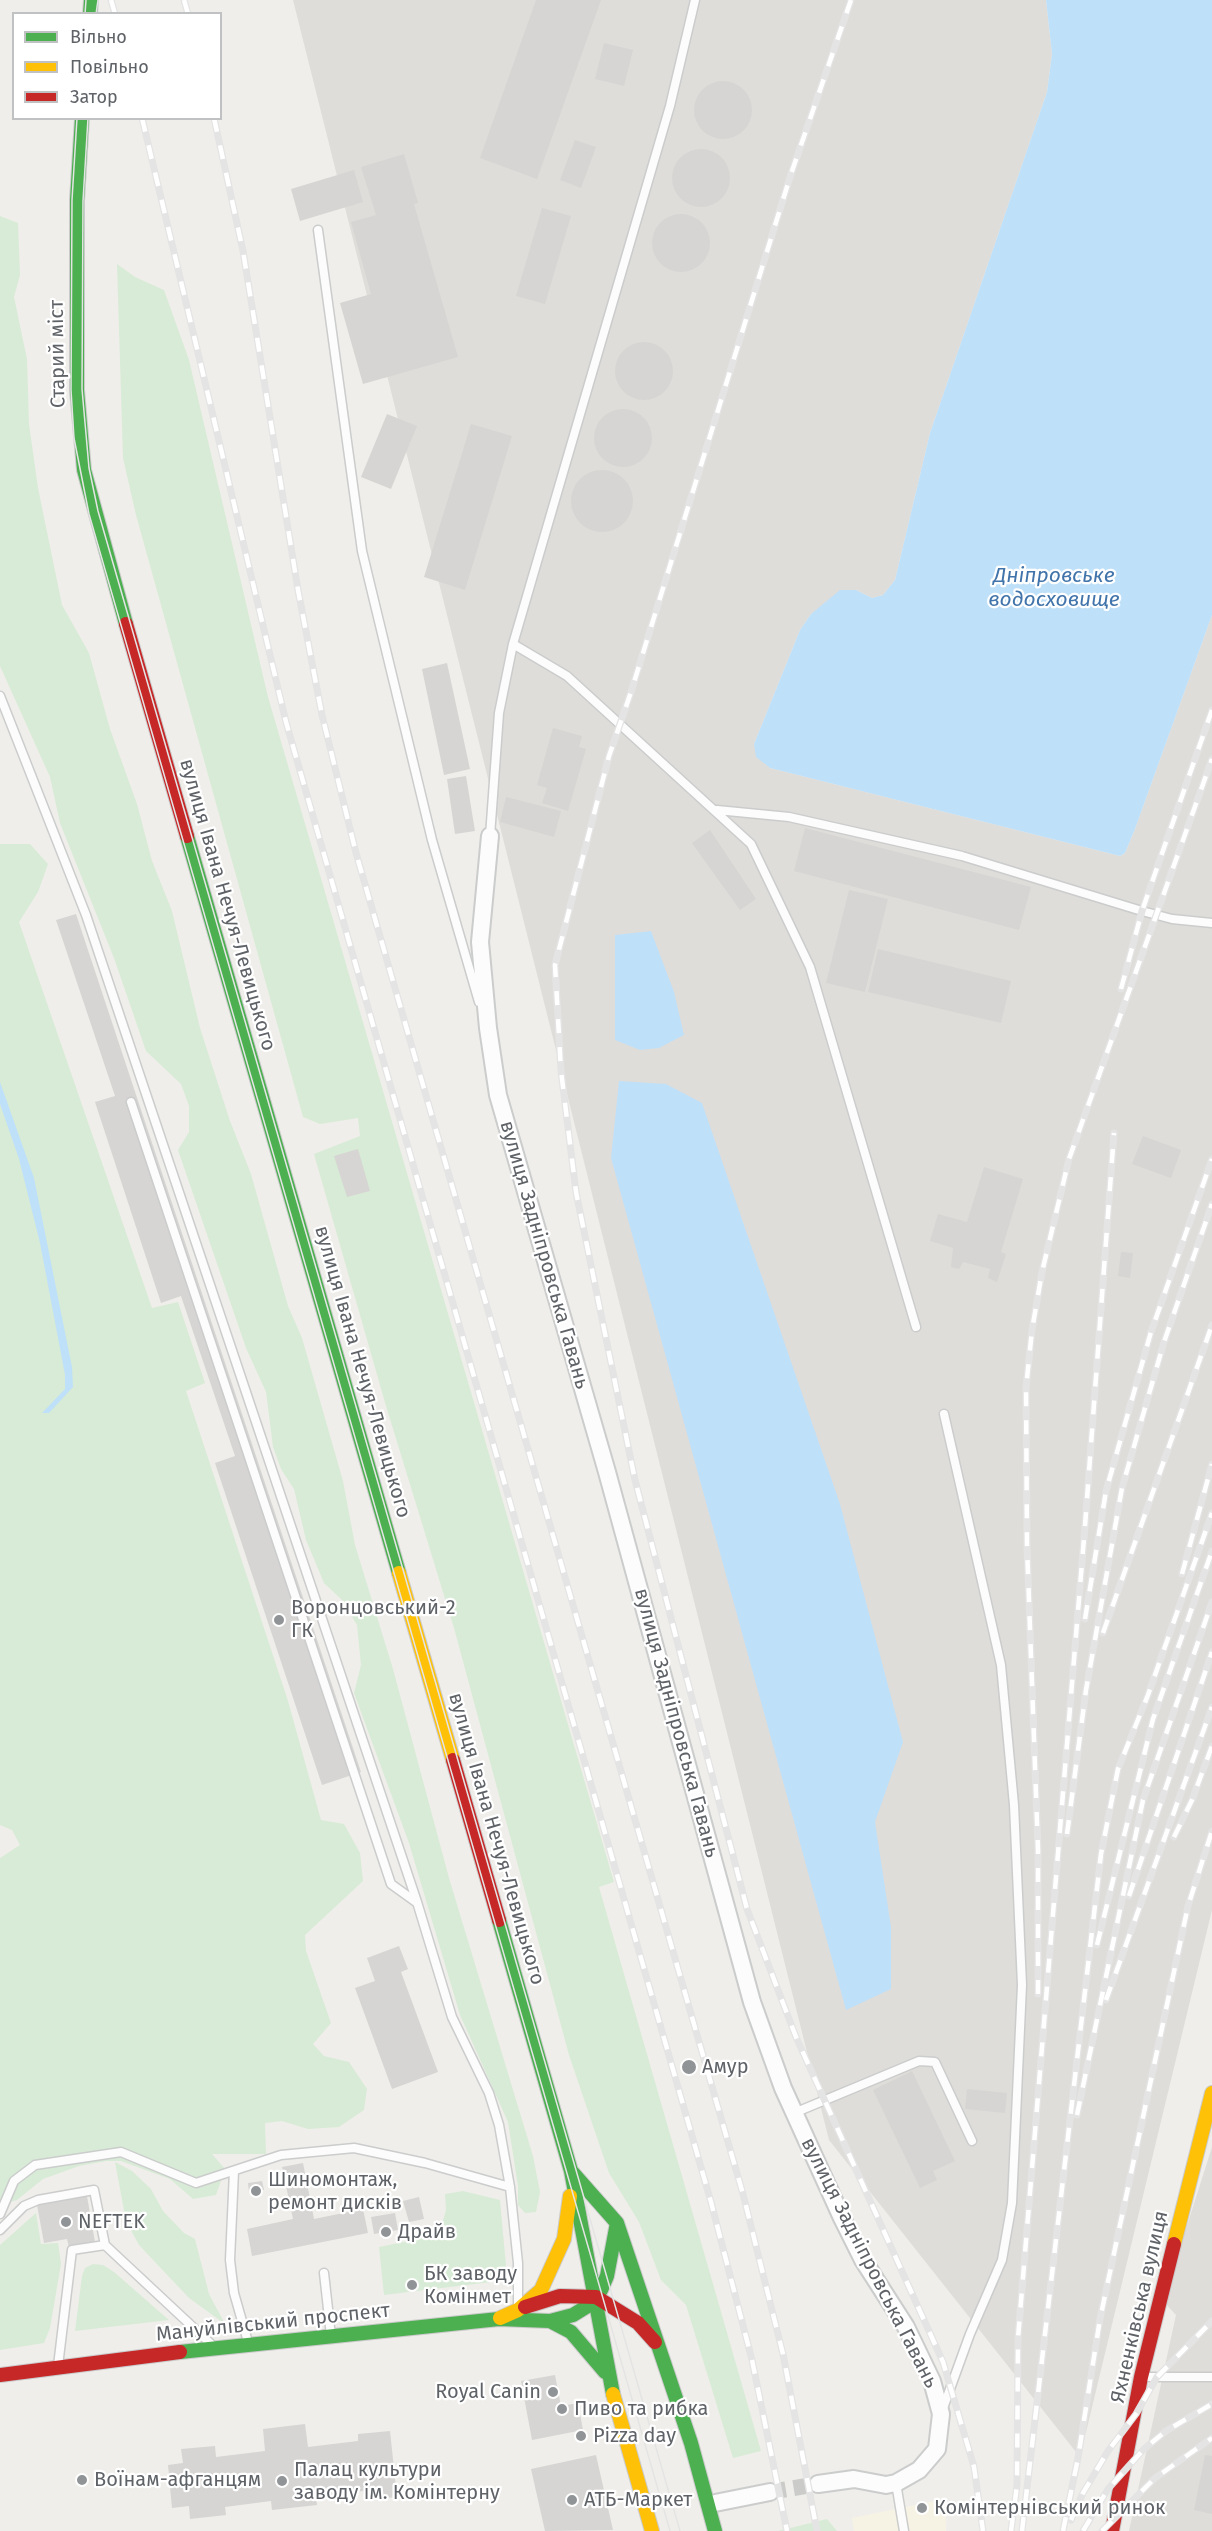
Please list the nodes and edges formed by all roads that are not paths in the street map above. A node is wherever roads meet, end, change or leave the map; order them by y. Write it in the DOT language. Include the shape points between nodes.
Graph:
graph roads {
  1 [pos="695,0"];
  2 [pos="82,120"];
  3 [pos="318,230"];
  4 [pos="114,585"];
  5 [pos="513,644"];
  6 [pos="0,696"];
  7 [pos="717,810"];
  8 [pos="490,836"];
  9 [pos="1212,923"];
  10 [pos="488,1028"];
  11 [pos="131,1102"];
  12 [pos="915,1327"];
  13 [pos="944,1414"];
  14 [pos="417,1902"];
  15 [pos="1212,2093"];
  16 [pos="794,2113"];
  17 [pos="972,2141"];
  18 [pos="571,2170"];
  19 [pos="234,2171"];
  20 [pos="510,2187"];
  21 [pos="0,2214"];
  22 [pos="617,2223"];
  23 [pos="0,2230"];
  24 [pos="105,2245"];
  25 [pos="324,2273"];
  26 [pos="596,2297"];
  27 [pos="518,2310"];
  28 [pos="499,2319"];
  29 [pos="550,2320"];
  30 [pos="331,2336"];
  31 [pos="249,2345"];
  32 [pos="660,2347"];
  33 [pos="215,2349"];
  34 [pos="58,2368"];
  35 [pos="0,2375"];
  36 [pos="608,2376"];
  37 [pos="1141,2376"];
  38 [pos="1212,2377"];
  39 [pos="941,2415"];
  40 [pos="896,2483"];
  41 [pos="818,2484"];
  42 [pos="770,2492"];
  43 [pos="710,2504"];
  44 [pos="652,2531"];
  45 [pos="716,2531"];
  46 [pos="904,2531"];
  47 [pos="1112,2531"];
  1 -- 5 [label="lane" via="670,106"];
  2 -- 4 [label="main road, Старий міст" via="77,200 80,436 91,502"];
  3 -- 10 [label="lane" via="362,551 432,840"];
  4 -- 18 [label="main road, вулиця Івана Нечуя-Левицького"];
  5 -- 7 [label="lane" via="567,676"];
  5 -- 8 [label="lane" via="499,713"];
  6 -- 14 [label="lane" via="86,915"];
  7 -- 9 [label="lane" via="789,817 951,854 1172,919"];
  7 -- 12 [label="lane" via="752,844 810,967"];
  8 -- 10 [label="street, вулиця Задніпровська Гавань" via="480,942"];
  10 -- 16 [label="street, вулиця Задніпровська Гавань" via="498,1095 607,1472 752,2002"];
  11 -- 14 [label="lane" via="391,1884"];
  13 -- 39 [label="lane" via="1001,1665 1014,1805 1022,1994 1012,2203 1002,2260"];
  14 -- 20 [label="lane" via="452,2017 489,2092"];
  15 -- 37 [label="main road, Яхненківська вулиця"];
  16 -- 17 [label="lane" via="919,2061 935,2062"];
  16 -- 39 [label="street, вулиця Задніпровська Гавань" via="863,2260 906,2327 932,2380"];
  18 -- 22 [label="main road, вулиця Івана Нечуя-Левицького"];
  18 -- 26 [label="main road, вулиця Івана Нечуя-Левицького"];
  18 -- 27 [label="main road" via="564,2239 554,2268 541,2290"];
  19 -- 20 [label="lane" via="281,2155 354,2148"];
  19 -- 21 [label="lane" via="196,2183 121,2152 35,2165 14,2181"];
  19 -- 31 [label="lane" via="230,2260 234,2293"];
  20 -- 27 [label="lane" via="518,2263"];
  22 -- 26 [label="main road" via="607,2276"];
  22 -- 32 [label="main road, вулиця Івана Нечуя-Левицького"];
  23 -- 24 [label="lane" via="24,2206 38,2200 94,2190"];
  24 -- 33 [label="lane"];
  24 -- 34 [label="lane" via="72,2250"];
  25 -- 30 [label="lane"];
  26 -- 27 [label="main road" via="560,2296"];
  26 -- 29 [label="main road" via="573,2315"];
  26 -- 32 [label="main road" via="638,2323"];
  26 -- 36 [label="main road, вулиця Івана Нечуя-Левицького"];
  27 -- 28 [label="main road"];
  28 -- 29 [label="main road, Мануйлівський проспект"];
  28 -- 30 [label="main road, Мануйлівський проспект"];
  29 -- 36 [label="main road" via="571,2332"];
  30 -- 31 [label="main road, Мануйлівський проспект"];
  31 -- 33 [label="main road, Мануйлівський проспект"];
  32 -- 43 [label="main road, вулиця Івана Нечуя-Левицького"];
  33 -- 34 [label="main road, Мануйлівський проспект"];
  34 -- 35 [label="main road, Мануйлівський проспект"];
  36 -- 44 [label="main road, вулиця Івана Нечуя-Левицького"];
  37 -- 38 [label="lane"];
  37 -- 47 [label="main road, Яхненківська вулиця"];
  39 -- 40 [label="street, вулиця Задніпровська Гавань" via="937,2449 919,2470"];
  40 -- 41 [label="street" via="854,2479"];
  40 -- 46 [label="lane"];
  42 -- 43 [label="street"];
  43 -- 45 [label="main road, вулиця Івана Нечуя-Левицького"];
}
